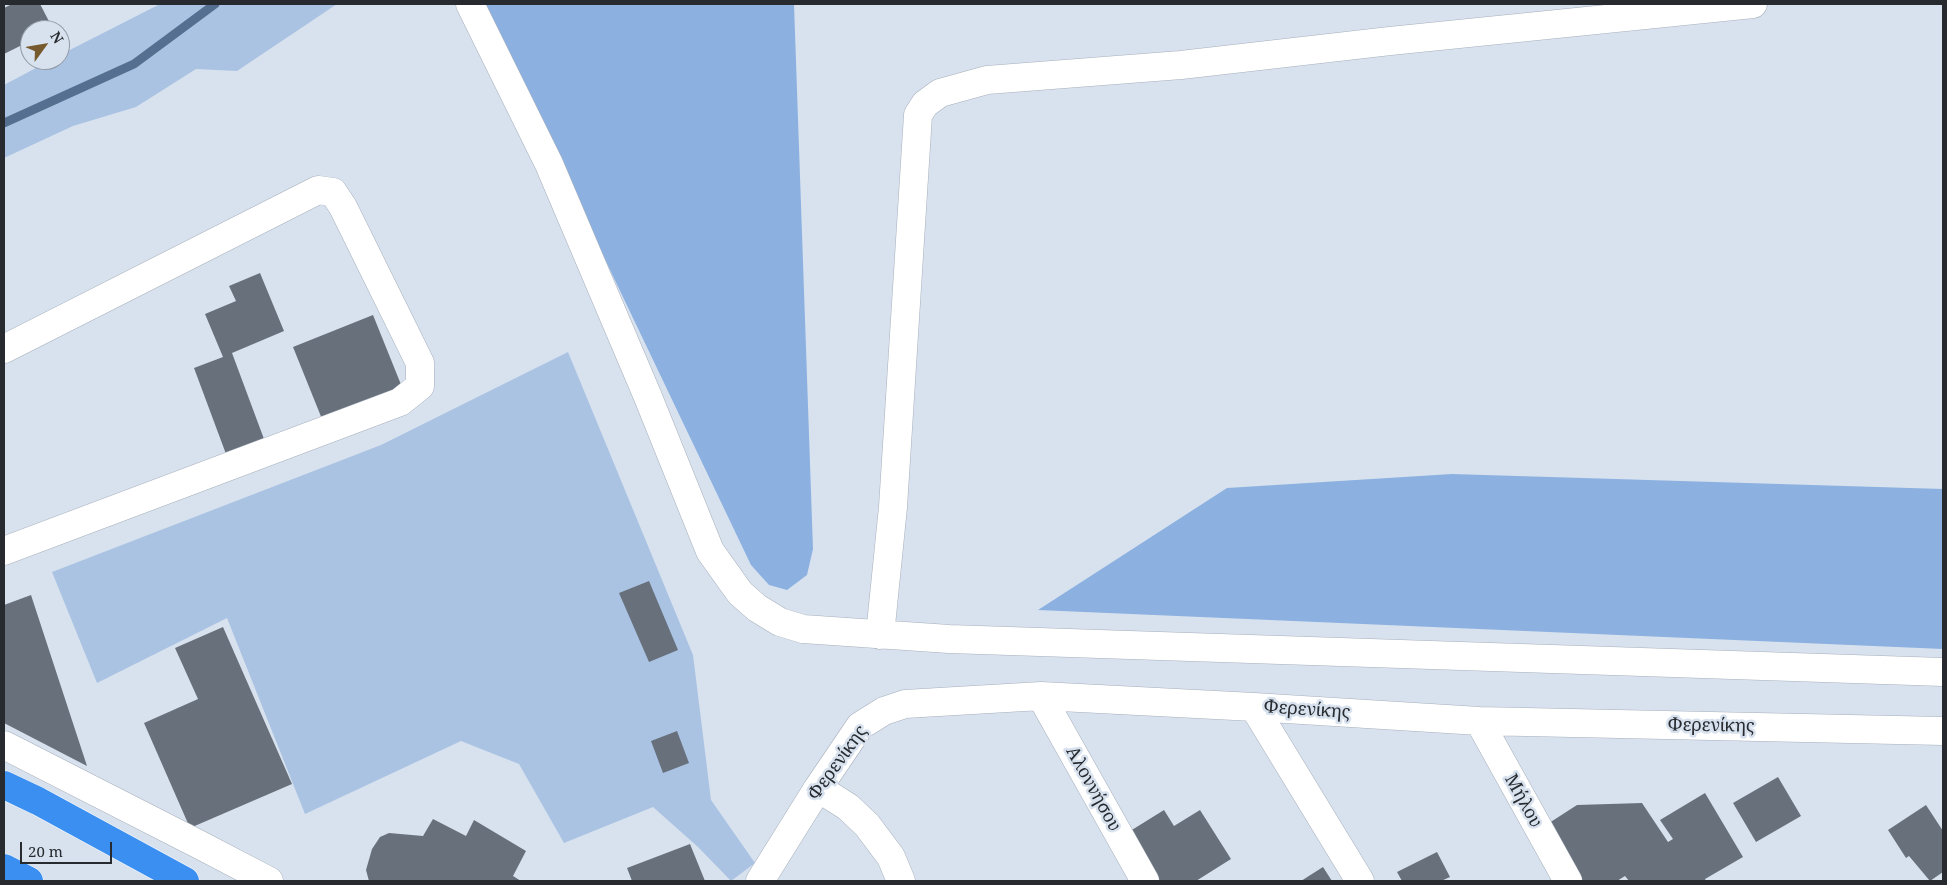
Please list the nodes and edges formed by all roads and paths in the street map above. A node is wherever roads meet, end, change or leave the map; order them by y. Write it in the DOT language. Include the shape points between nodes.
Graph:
graph roads {
  1 [pos="470,4"];
  2 [pos="1753,4"];
  3 [pos="4,349"];
  4 [pos="5,546"];
  5 [pos="880,634"];
  6 [pos="1943,672"];
  7 [pos="1041,696"];
  8 [pos="1254,707"];
  9 [pos="1479,721"];
  10 [pos="1943,730"];
  11 [pos="4,745"];
  12 [pos="4,785"];
  13 [pos="818,788"];
  14 [pos="4,868"];
  15 [pos="29,881"];
  16 [pos="185,881"];
  17 [pos="269,881"];
  18 [pos="760,881"];
  19 [pos="901,881"];
  20 [pos="1145,881"];
  21 [pos="1360,881"];
  22 [pos="1568,881"];
  1 -- 5 [label="street" via="550,164 710,551 740,593 780,622 803,629"];
  2 -- 5 [label="street" via="1390,40 1181,65 988,80 940,93 925,104 918,115 893,507"];
  3 -- 4 [label="street" via="318,190 333,192 343,207 420,364 420,386 400,402"];
  5 -- 6 [label="street"];
  7 -- 8 [label="street, Φερενίκης"];
  7 -- 13 [label="street, Φερενίκης" via="905,704 884,711 860,726"];
  7 -- 20 [label="street, Αλοννήσου"];
  8 -- 9 [label="street, Φερενίκης"];
  8 -- 21 [label="street"];
  9 -- 10 [label="street, Φερενίκης"];
  9 -- 22 [label="street, Μήλου"];
  11 -- 17 [label="street"];
  12 -- 16 [label="highway"];
  13 -- 18 [label="street, Φερενίκης"];
  13 -- 19 [label="street" via="868,824 891,857"];
  14 -- 15 [label="highway"];
}
